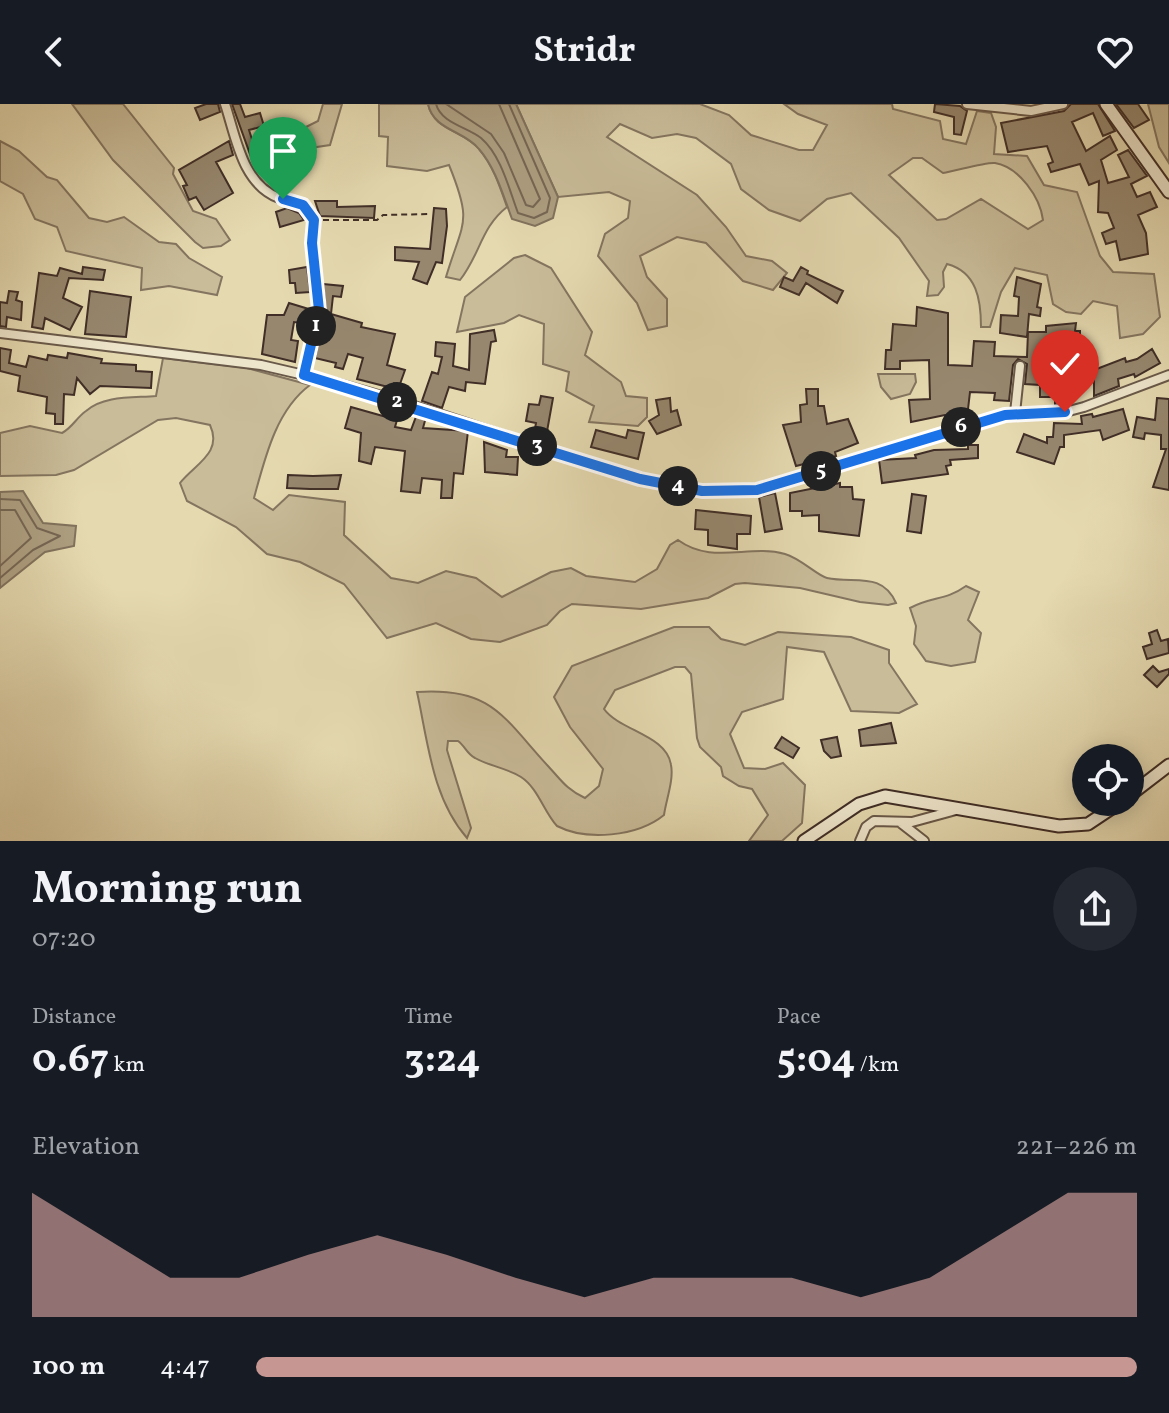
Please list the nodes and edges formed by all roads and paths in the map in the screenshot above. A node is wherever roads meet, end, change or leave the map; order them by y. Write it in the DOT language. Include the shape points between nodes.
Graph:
graph roads {
  1 [pos="225,104"];
  2 [pos="967,104"];
  3 [pos="1063,104"];
  4 [pos="1106,104"];
  5 [pos="1169,192"];
  6 [pos="430,214"];
  7 [pos="314,220"];
  8 [pos="0,333"];
  9 [pos="1020,366"];
  10 [pos="304,375"];
  11 [pos="1169,375"];
  12 [pos="1015,413"];
  13 [pos="1169,765"];
  14 [pos="1144,784"];
  15 [pos="956,810"];
  16 [pos="1103,816"];
  17 [pos="900,823"];
  18 [pos="804,841"];
  19 [pos="860,841"];
  20 [pos="924,841"];
  1 -- 7 [label="street" via="248,171 276,197 303,205"];
  2 -- 3 [label="street" via="1031,111"];
  4 -- 5 [label="main road"];
  6 -- 7 [label="path"];
  7 -- 10 [label="street" via="319,310"];
  8 -- 10 [label="street" via="261,365"];
  9 -- 12 [label="street"];
  10 -- 12 [label="street" via="640,479 702,491 757,490"];
  11 -- 12 [label="street" via="1065,412"];
  13 -- 14 [label="main road"];
  15 -- 16 [label="main road" via="1040,824 1077,825"];
  15 -- 17 [label="street"];
  15 -- 18 [label="main road" via="902,797 877,798"];
  17 -- 19 [label="street" via="874,821"];
  17 -- 20 [label="street"];
}
